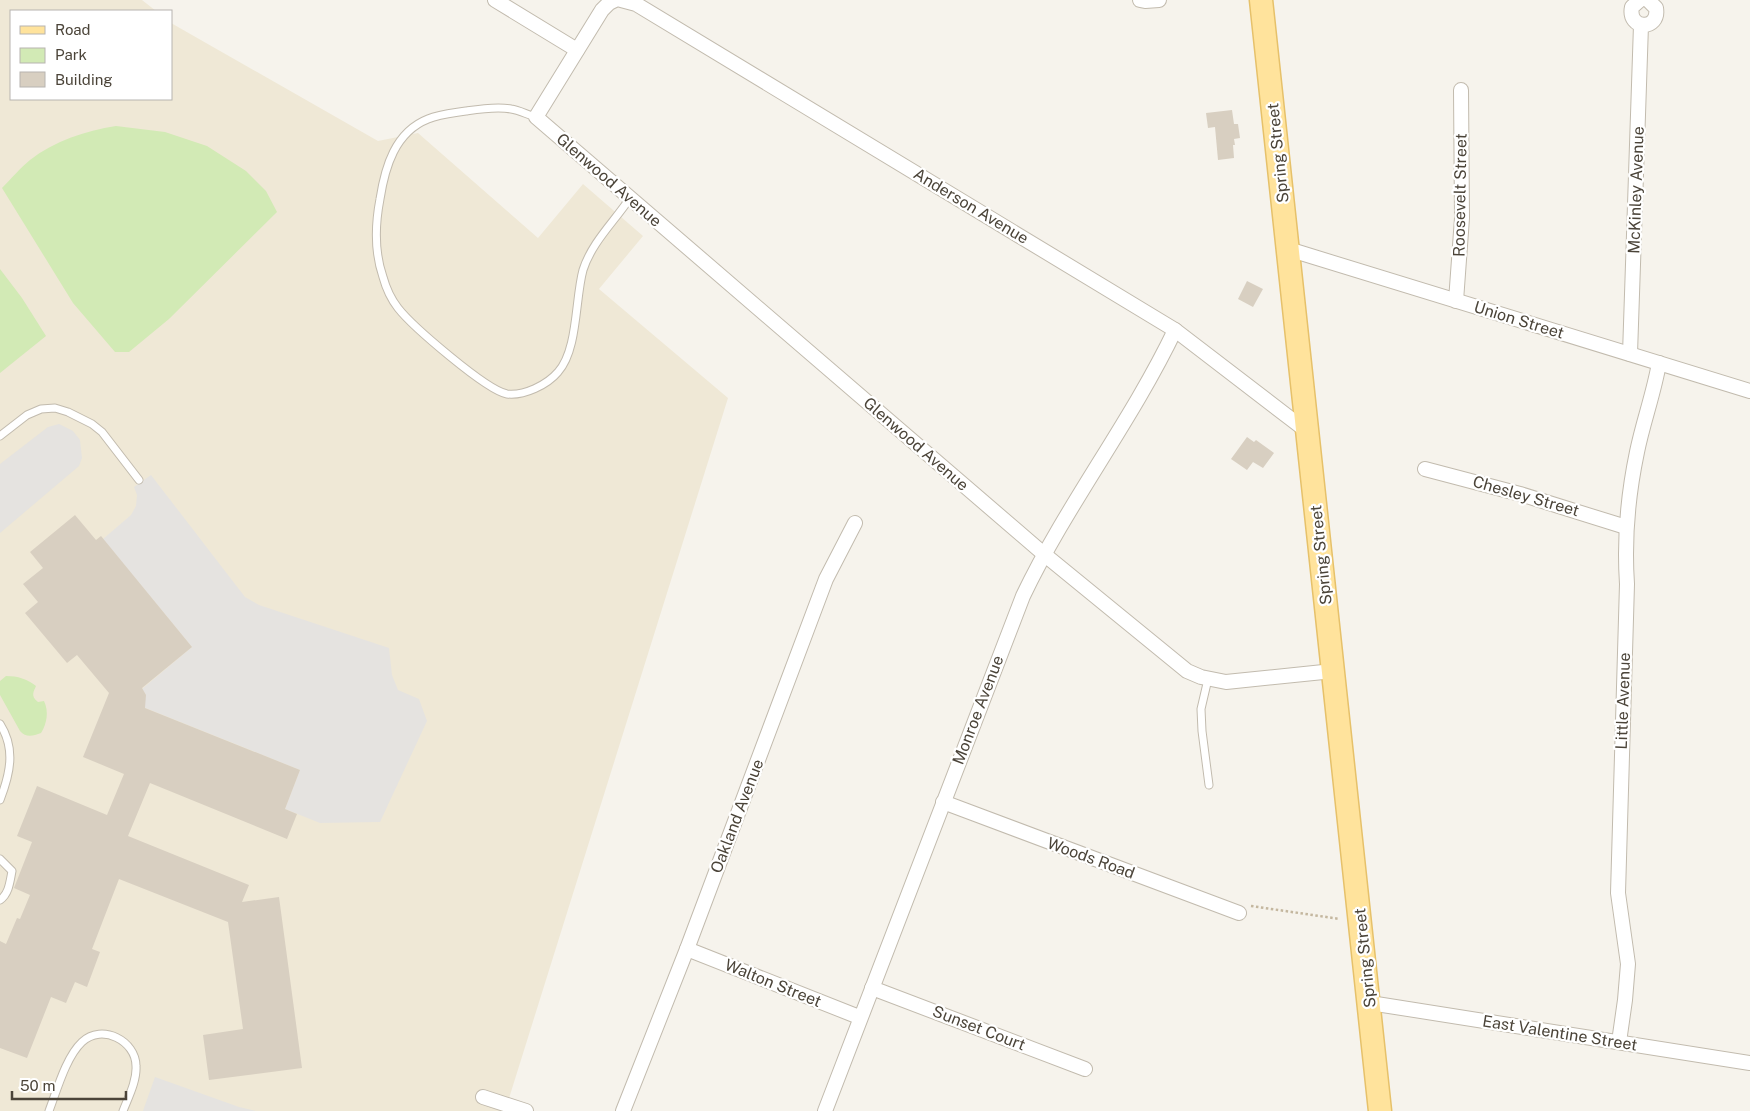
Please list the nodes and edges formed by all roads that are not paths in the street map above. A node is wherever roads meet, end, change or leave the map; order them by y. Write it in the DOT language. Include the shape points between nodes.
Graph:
graph roads {
  1 [pos="495,0"];
  2 [pos="615,0"];
  3 [pos="621,0"];
  4 [pos="1140,0"];
  5 [pos="1159,0"];
  6 [pos="1261,0"];
  7 [pos="1640,0"];
  8 [pos="1648,0"];
  9 [pos="1641,25"];
  10 [pos="578,50"];
  11 [pos="1462,90"];
  12 [pos="536,117"];
  13 [pos="630,198"];
  14 [pos="1288,249"];
  15 [pos="1456,300"];
  16 [pos="1175,330"];
  17 [pos="1630,354"];
  18 [pos="1659,363"];
  19 [pos="1750,391"];
  20 [pos="1308,432"];
  21 [pos="0,436"];
  22 [pos="1425,469"];
  23 [pos="139,480"];
  24 [pos="855,523"];
  25 [pos="1626,527"];
  26 [pos="1045,555"];
  27 [pos="1333,671"];
  28 [pos="1208,679"];
  29 [pos="0,724"];
  30 [pos="1209,785"];
  31 [pos="0,800"];
  32 [pos="943,802"];
  33 [pos="0,859"];
  34 [pos="0,900"];
  35 [pos="1239,913"];
  36 [pos="687,949"];
  37 [pos="872,988"];
  38 [pos="1370,1003"];
  39 [pos="860,1017"];
  40 [pos="1619,1042"];
  41 [pos="1750,1062"];
  42 [pos="1085,1069"];
  43 [pos="483,1097"];
  44 [pos="49,1111"];
  45 [pos="123,1111"];
  46 [pos="526,1111"];
  47 [pos="624,1111"];
  48 [pos="825,1111"];
  49 [pos="1380,1111"];
  1 -- 10 [label="street"];
  2 -- 10 [label="street" via="602,10"];
  3 -- 16 [label="street, Anderson Avenue" via="636,4"];
  4 -- 5 [label="street"];
  6 -- 14 [label="main road, Spring Street"];
  7 -- 9 [label="street, McKinley Avenue" via="1631,12"];
  8 -- 9 [label="street" via="1656,8 1656,15 1649,24"];
  9 -- 17 [label="street, McKinley Avenue"];
  10 -- 12 [label="street"];
  11 -- 15 [label="street, Roosevelt Street" via="1462,218"];
  12 -- 13 [label="street, Glenwood Avenue"];
  12 -- 13 [label="lane" via="510,108 456,112 428,119 416,126 395,148 383,180 377,211 376,246 383,279 407,319 494,389 506,394 520,394 546,382 567,358 579,288 590,253"];
  13 -- 26 [label="street, Glenwood Avenue"];
  14 -- 15 [label="street, Union Street"];
  14 -- 20 [label="main road, Spring Street"];
  15 -- 17 [label="street, Union Street"];
  16 -- 20 [label="street, Anderson Avenue"];
  16 -- 26 [label="street, Monroe Avenue" via="1159,364"];
  17 -- 18 [label="street, Union Street"];
  18 -- 19 [label="street, Union Street"];
  18 -- 25 [label="street, Little Avenue" via="1637,452"];
  20 -- 27 [label="main road, Spring Street"];
  21 -- 23 [label="lane" via="27,415 41,409 55,408 68,412 102,432"];
  22 -- 25 [label="street, Chesley Street"];
  24 -- 36 [label="street, Oakland Avenue" via="826,579"];
  25 -- 40 [label="street, Little Avenue" via="1618,893 1628,964"];
  26 -- 28 [label="street, Glenwood Avenue" via="1187,671"];
  26 -- 32 [label="street, Monroe Avenue" via="1023,596"];
  27 -- 28 [label="street, Glenwood Avenue" via="1226,682"];
  27 -- 38 [label="main road, Spring Street"];
  28 -- 30 [label="lane" via="1201,708"];
  29 -- 31 [label="lane" via="9,744 11,763"];
  32 -- 35 [label="street, Woods Road"];
  32 -- 37 [label="street, Monroe Avenue"];
  33 -- 34 [label="lane" via="12,871 5,897"];
  36 -- 39 [label="street, Walton Street"];
  36 -- 47 [label="street, Oakland Avenue"];
  37 -- 39 [label="street, Monroe Avenue"];
  37 -- 42 [label="street, Sunset Court"];
  38 -- 40 [label="street, East Valentine Street"];
  38 -- 49 [label="main road, Spring Street"];
  39 -- 48 [label="street, Monroe Avenue"];
  40 -- 41 [label="street, East Valentine Street"];
  43 -- 46 [label="street"];
  44 -- 45 [label="lane" via="73,1051 84,1040 111,1035 123,1040 132,1051 136,1066"];
}
